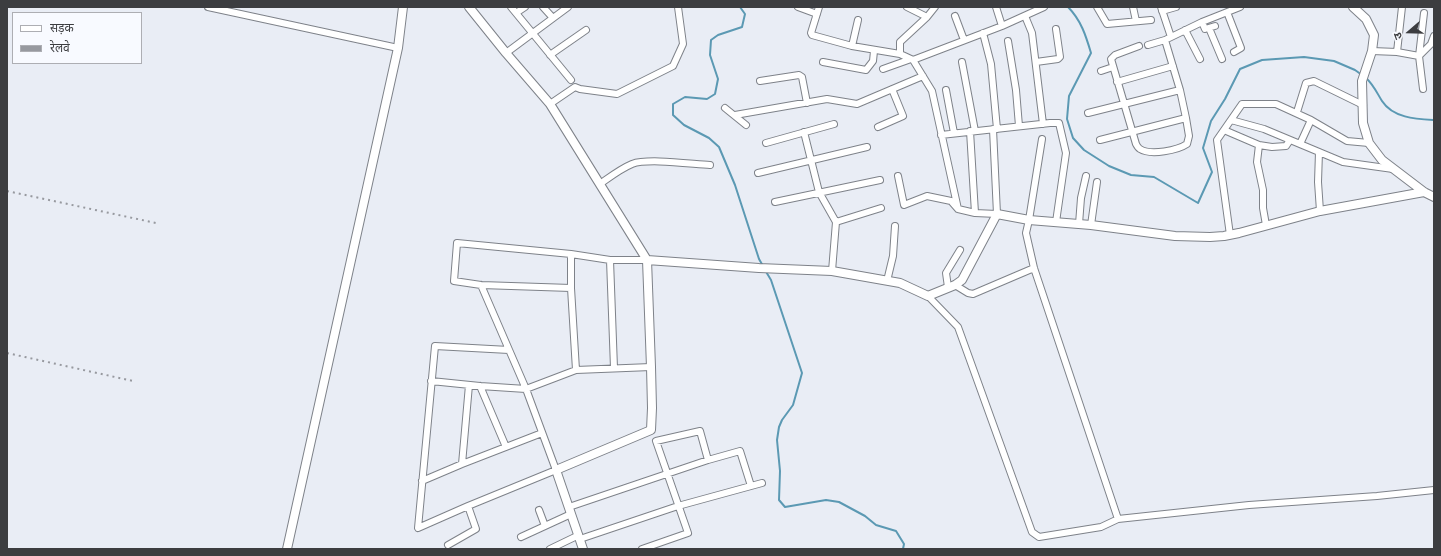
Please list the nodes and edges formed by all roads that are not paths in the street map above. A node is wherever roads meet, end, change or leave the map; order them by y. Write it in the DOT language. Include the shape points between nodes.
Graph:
graph roads {
  1 [pos="208,7"];
  2 [pos="403,7"];
  3 [pos="469,7"];
  4 [pos="511,7"];
  5 [pos="525,7"];
  6 [pos="543,7"];
  7 [pos="568,7"];
  8 [pos="678,7"];
  9 [pos="798,7"];
  10 [pos="819,7"];
  11 [pos="907,7"];
  12 [pos="935,7"];
  13 [pos="996,7"];
  14 [pos="1044,7"];
  15 [pos="1097,7"];
  16 [pos="1133,7"];
  17 [pos="1176,7"];
  18 [pos="1240,7"];
  19 [pos="1353,7"];
  20 [pos="1402,7"];
  21 [pos="1162,9"];
  22 [pos="1227,12"];
  23 [pos="516,13"];
  24 [pos="1424,13"];
  25 [pos="817,14"];
  26 [pos="955,16"];
  27 [pos="1025,16"];
  28 [pos="927,17"];
  29 [pos="553,18"];
  30 [pos="858,20"];
  31 [pos="1151,20"];
  32 [pos="1136,21"];
  33 [pos="1202,22"];
  34 [pos="1002,26"];
  35 [pos="1056,29"];
  36 [pos="586,30"];
  37 [pos="1185,30"];
  38 [pos="533,33"];
  39 [pos="983,33"];
  40 [pos="1434,36"];
  41 [pos="1168,38"];
  42 [pos="964,40"];
  43 [pos="1008,42"];
  44 [pos="1148,45"];
  45 [pos="852,46"];
  46 [pos="1139,46"];
  47 [pos="398,48"];
  48 [pos="874,50"];
  49 [pos="1372,50"];
  50 [pos="1234,52"];
  51 [pos="1397,52"];
  52 [pos="506,53"];
  53 [pos="900,54"];
  54 [pos="550,55"];
  55 [pos="1419,56"];
  56 [pos="912,59"];
  57 [pos="1200,59"];
  58 [pos="1222,59"];
  59 [pos="823,62"];
  60 [pos="962,62"];
  61 [pos="1036,62"];
  62 [pos="1173,66"];
  63 [pos="1113,67"];
  64 [pos="883,69"];
  65 [pos="1101,71"];
  66 [pos="923,76"];
  67 [pos="571,80"];
  68 [pos="760,81"];
  69 [pos="1117,82"];
  70 [pos="892,89"];
  71 [pos="1422,89"];
  72 [pos="946,90"];
  73 [pos="1180,90"];
  74 [pos="806,103"];
  75 [pos="1124,103"];
  76 [pos="550,104"];
  77 [pos="1363,106"];
  78 [pos="725,108"];
  79 [pos="1297,112"];
  80 [pos="1088,113"];
  81 [pos="735,115"];
  82 [pos="1186,118"];
  83 [pos="1231,120"];
  84 [pos="1311,120"];
  85 [pos="834,124"];
  86 [pos="1043,124"];
  87 [pos="746,125"];
  88 [pos="1019,126"];
  89 [pos="878,127"];
  90 [pos="995,129"];
  91 [pos="1224,130"];
  92 [pos="973,131"];
  93 [pos="1132,131"];
  94 [pos="804,132"];
  95 [pos="954,133"];
  96 [pos="940,135"];
  97 [pos="1042,139"];
  98 [pos="1100,140"];
  99 [pos="1290,140"];
  100 [pos="1369,142"];
  101 [pos="766,143"];
  102 [pos="1300,144"];
  103 [pos="1259,145"];
  104 [pos="868,147"];
  105 [pos="1320,152"];
  106 [pos="812,160"];
  107 [pos="710,165"];
  108 [pos="1393,169"];
  109 [pos="758,173"];
  110 [pos="898,176"];
  111 [pos="1086,176"];
  112 [pos="880,180"];
  113 [pos="1097,182"];
  114 [pos="600,184"];
  115 [pos="819,192"];
  116 [pos="1424,192"];
  117 [pos="1434,197"];
  118 [pos="775,202"];
  119 [pos="881,208"];
  120 [pos="958,209"];
  121 [pos="1320,211"];
  122 [pos="975,213"];
  123 [pos="997,214"];
  124 [pos="1029,220"];
  125 [pos="836,222"];
  126 [pos="1056,222"];
  127 [pos="1080,224"];
  128 [pos="1091,225"];
  129 [pos="1266,225"];
  130 [pos="895,226"];
  131 [pos="1230,235"];
  132 [pos="960,250"];
  133 [pos="571,254"];
  134 [pos="610,260"];
  135 [pos="647,260"];
  136 [pos="1034,268"];
  137 [pos="832,271"];
  138 [pos="888,281"];
  139 [pos="481,285"];
  140 [pos="951,286"];
  141 [pos="571,288"];
  142 [pos="928,296"];
  143 [pos="508,350"];
  144 [pos="651,367"];
  145 [pos="614,368"];
  146 [pos="576,370"];
  147 [pos="432,381"];
  148 [pos="469,385"];
  149 [pos="480,386"];
  150 [pos="526,389"];
  151 [pos="542,433"];
  152 [pos="506,447"];
  153 [pos="708,460"];
  154 [pos="462,464"];
  155 [pos="556,470"];
  156 [pos="667,474"];
  157 [pos="422,481"];
  158 [pos="762,483"];
  159 [pos="751,486"];
  160 [pos="1434,490"];
  161 [pos="468,506"];
  162 [pos="678,506"];
  163 [pos="538,510"];
  164 [pos="570,510"];
  165 [pos="1118,518"];
  166 [pos="545,526"];
  167 [pos="521,536"];
  168 [pos="580,537"];
  169 [pos="448,545"];
  170 [pos="561,546"];
  171 [pos="287,549"];
  172 [pos="550,549"];
  173 [pos="584,549"];
  174 [pos="642,549"];
  1 -- 47 [label="street"];
  2 -- 47 [label="street"];
  3 -- 52 [label="street"];
  4 -- 23 [label="street"];
  5 -- 23 [label="street"];
  6 -- 29 [label="street"];
  7 -- 29 [label="street"];
  8 -- 76 [label="street" via="683,44 673,66 617,94 575,87"];
  9 -- 25 [label="street"];
  10 -- 25 [label="street"];
  11 -- 28 [label="street"];
  12 -- 28 [label="street"];
  13 -- 34 [label="street"];
  14 -- 27 [label="street"];
  15 -- 32 [label="street" via="1107,24"];
  16 -- 32 [label="street"];
  17 -- 21 [label="street"];
  18 -- 22 [label="street"];
  19 -- 49 [label="street" via="1366,19 1374,35"];
  20 -- 51 [label="street"];
  21 -- 41 [label="street"];
  22 -- 33 [label="street"];
  22 -- 50 [label="street" via="1241,48"];
  23 -- 38 [label="street"];
  24 -- 55 [label="street"];
  25 -- 45 [label="street" via="812,35"];
  26 -- 42 [label="street"];
  27 -- 34 [label="street"];
  27 -- 61 [label="street" via="1032,32"];
  28 -- 53 [label="street" via="900,42"];
  29 -- 38 [label="street"];
  30 -- 45 [label="street"];
  31 -- 32 [label="street"];
  33 -- 37 [label="street"];
  33 -- 58 [label="street" via="1204,29 1212,27"];
  34 -- 39 [label="street"];
  35 -- 61 [label="street" via="1060,57"];
  36 -- 54 [label="street"];
  37 -- 41 [label="street"];
  37 -- 57 [label="street"];
  38 -- 52 [label="street"];
  38 -- 54 [label="street"];
  39 -- 42 [label="street"];
  39 -- 90 [label="street" via="991,64"];
  40 -- 55 [label="street" via="1431,44"];
  41 -- 44 [label="street"];
  41 -- 62 [label="street"];
  42 -- 56 [label="street"];
  43 -- 88 [label="street"];
  45 -- 48 [label="street"];
  46 -- 63 [label="street" via="1112,56 1110,59"];
  47 -- 171 [label="street"];
  48 -- 53 [label="street"];
  48 -- 59 [label="street" via="873,61 866,70"];
  49 -- 51 [label="street"];
  49 -- 77 [label="street" via="1362,81"];
  51 -- 55 [label="street"];
  52 -- 76 [label="street"];
  53 -- 56 [label="street"];
  54 -- 67 [label="street"];
  55 -- 71 [label="street"];
  56 -- 64 [label="street"];
  56 -- 66 [label="street"];
  60 -- 92 [label="street"];
  61 -- 86 [label="street"];
  62 -- 69 [label="street"];
  62 -- 73 [label="street"];
  63 -- 65 [label="street"];
  63 -- 69 [label="street"];
  66 -- 70 [label="street"];
  66 -- 96 [label="street" via="932,91"];
  68 -- 74 [label="street" via="799,75 803,81"];
  69 -- 75 [label="street"];
  70 -- 74 [label="street" via="857,104 827,99"];
  70 -- 89 [label="street" via="903,116"];
  72 -- 95 [label="street"];
  73 -- 75 [label="street"];
  73 -- 82 [label="street"];
  74 -- 81 [label="street"];
  75 -- 80 [label="street"];
  75 -- 93 [label="street"];
  76 -- 114 [label="street"];
  77 -- 79 [label="street" via="1314,81 1306,83"];
  77 -- 100 [label="street" via="1363,123"];
  78 -- 81 [label="street"];
  79 -- 83 [label="street" via="1276,104 1242,104"];
  79 -- 84 [label="street"];
  81 -- 87 [label="street"];
  82 -- 93 [label="street"];
  82 -- 93 [label="street" via="1187,144 1182,147 1154,153 1140,149"];
  83 -- 91 [label="street"];
  83 -- 99 [label="street" via="1264,129"];
  84 -- 100 [label="street" via="1347,141"];
  84 -- 102 [label="street"];
  85 -- 94 [label="street"];
  86 -- 88 [label="street"];
  86 -- 126 [label="street" via="1059,123 1065,149"];
  88 -- 90 [label="street"];
  90 -- 92 [label="street"];
  90 -- 123 [label="street"];
  91 -- 103 [label="street"];
  91 -- 131 [label="street" via="1217,140"];
  92 -- 95 [label="street"];
  92 -- 122 [label="street"];
  93 -- 98 [label="street"];
  94 -- 101 [label="street"];
  94 -- 106 [label="street"];
  95 -- 96 [label="street"];
  96 -- 120 [label="street"];
  97 -- 124 [label="street"];
  99 -- 102 [label="street"];
  99 -- 103 [label="street" via="1285,146"];
  100 -- 108 [label="street" via="1382,160"];
  102 -- 105 [label="street"];
  103 -- 129 [label="street" via="1257,162"];
  104 -- 106 [label="street"];
  105 -- 108 [label="street" via="1344,162"];
  105 -- 121 [label="street"];
  106 -- 109 [label="street"];
  106 -- 115 [label="street"];
  107 -- 114 [label="street" via="641,162 625,167"];
  108 -- 116 [label="street"];
  110 -- 120 [label="street" via="904,205 927,196 951,201"];
  111 -- 127 [label="street" via="1081,198"];
  112 -- 115 [label="street"];
  113 -- 128 [label="street"];
  114 -- 135 [label="street"];
  115 -- 118 [label="street"];
  115 -- 125 [label="street"];
  116 -- 117 [label="street"];
  116 -- 121 [label="street"];
  119 -- 125 [label="street"];
  120 -- 122 [label="street"];
  121 -- 129 [label="street"];
  122 -- 123 [label="street"];
  123 -- 124 [label="street"];
  123 -- 140 [label="street" via="966,274 962,280"];
  124 -- 126 [label="street"];
  124 -- 136 [label="street" via="1026,233"];
  125 -- 137 [label="street"];
  126 -- 127 [label="street"];
  127 -- 128 [label="street"];
  128 -- 131 [label="street" via="1175,236"];
  129 -- 131 [label="street"];
  130 -- 138 [label="street"];
  132 -- 140 [label="street" via="946,273"];
  133 -- 134 [label="street"];
  133 -- 139 [label="street" via="457,243 454,281"];
  133 -- 141 [label="street"];
  134 -- 135 [label="street"];
  134 -- 145 [label="street"];
  135 -- 137 [label="street"];
  135 -- 144 [label="street"];
  136 -- 140 [label="street" via="973,294"];
  136 -- 165 [label="street"];
  137 -- 138 [label="street"];
  138 -- 142 [label="street" via="900,283"];
  139 -- 141 [label="street"];
  139 -- 143 [label="street"];
  140 -- 142 [label="street"];
  141 -- 146 [label="street"];
  142 -- 165 [label="street" via="958,327 1032,532 1039,537 1101,527"];
  143 -- 147 [label="street" via="435,346"];
  143 -- 150 [label="street"];
  144 -- 145 [label="street"];
  144 -- 155 [label="street" via="651,430"];
  145 -- 146 [label="street"];
  146 -- 150 [label="street"];
  147 -- 148 [label="street"];
  147 -- 157 [label="street"];
  148 -- 149 [label="street"];
  148 -- 154 [label="street"];
  149 -- 150 [label="street"];
  149 -- 152 [label="street"];
  150 -- 151 [label="street"];
  151 -- 152 [label="street"];
  151 -- 155 [label="street"];
  152 -- 154 [label="street"];
  153 -- 156 [label="street"];
  153 -- 156 [label="street" via="700,431 656,441"];
  153 -- 159 [label="street" via="740,452"];
  154 -- 157 [label="street"];
  155 -- 161 [label="street"];
  155 -- 164 [label="street"];
  156 -- 162 [label="street"];
  156 -- 164 [label="street"];
  157 -- 161 [label="street" via="418,528"];
  158 -- 159 [label="street"];
  159 -- 162 [label="street"];
  160 -- 165 [label="street"];
  161 -- 169 [label="street" via="476,530"];
  162 -- 168 [label="street"];
  162 -- 174 [label="street" via="688,533"];
  163 -- 166 [label="street"];
  164 -- 166 [label="street"];
  164 -- 168 [label="street"];
  166 -- 167 [label="street"];
  168 -- 170 [label="street"];
  168 -- 173 [label="street"];
  170 -- 172 [label="street"];
}
